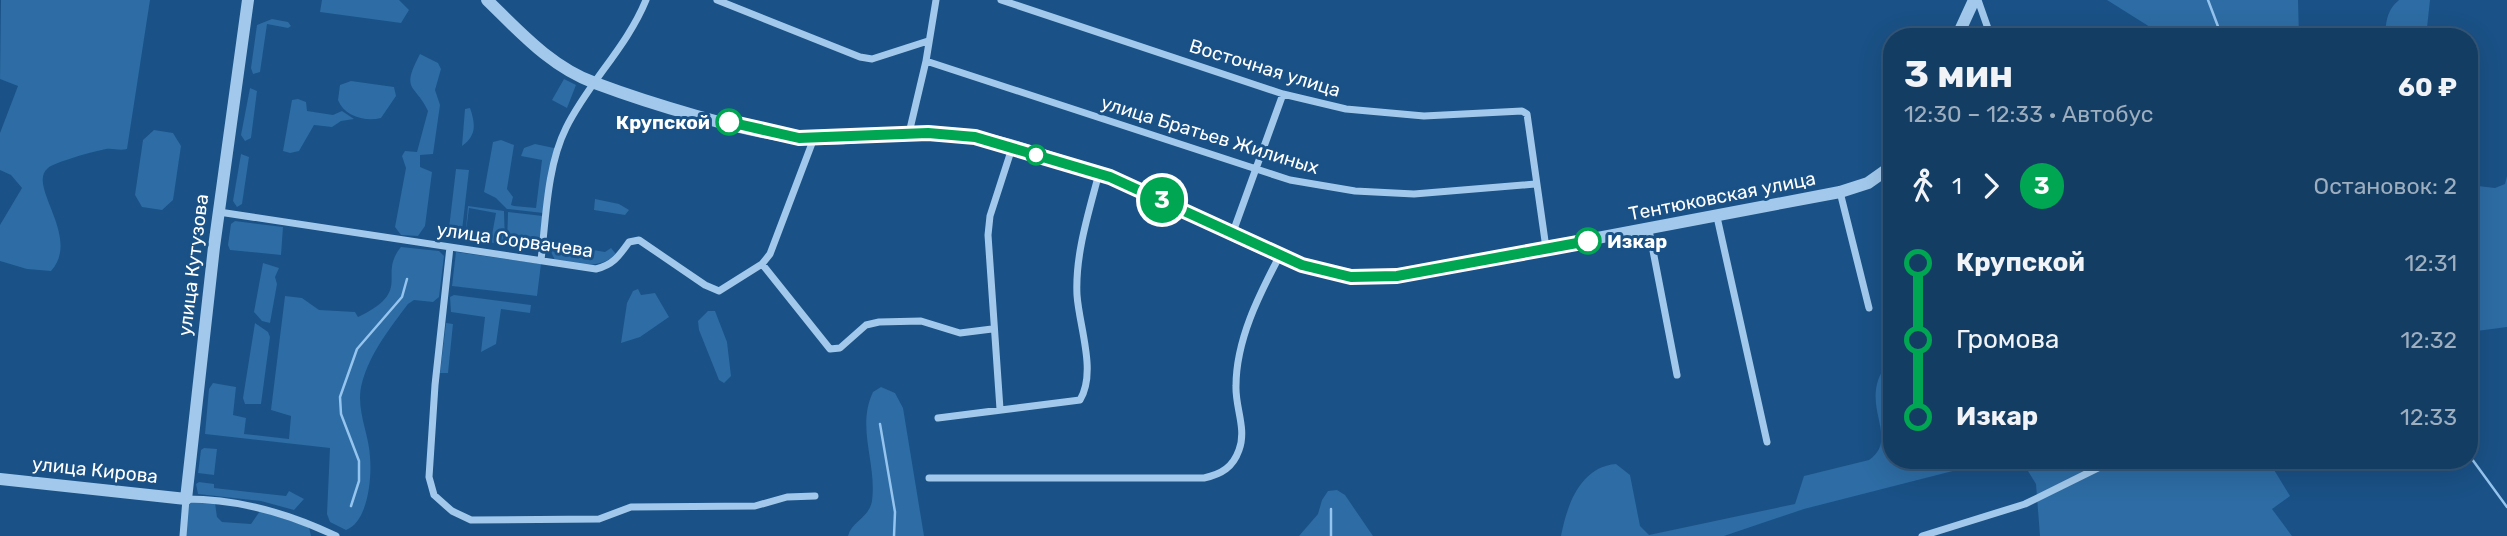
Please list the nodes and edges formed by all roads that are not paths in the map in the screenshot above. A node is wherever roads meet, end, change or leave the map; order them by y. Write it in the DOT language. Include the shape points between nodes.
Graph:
graph roads {
  1 [pos="248,0"];
  2 [pos="486,0"];
  3 [pos="646,0"];
  4 [pos="717,0"];
  5 [pos="936,0"];
  6 [pos="1001,0"];
  7 [pos="1976,0"];
  8 [pos="1962,28"];
  9 [pos="1987,28"];
  10 [pos="928,41"];
  11 [pos="926,61"];
  12 [pos="595,83"];
  13 [pos="1283,94"];
  14 [pos="909,133"];
  15 [pos="814,138"];
  16 [pos="1013,148"];
  17 [pos="1256,170"];
  18 [pos="1883,172"];
  19 [pos="1099,173"];
  20 [pos="1535,184"];
  21 [pos="1840,192"];
  22 [pos="219,212"];
  23 [pos="1717,217"];
  24 [pos="1649,230"];
  25 [pos="1233,232"];
  26 [pos="450,247"];
  27 [pos="1546,248"];
  28 [pos="1280,255"];
  29 [pos="541,260"];
  30 [pos="762,264"];
  31 [pos="1869,308"];
  32 [pos="992,329"];
  33 [pos="1678,375"];
  34 [pos="1000,409"];
  35 [pos="938,418"];
  36 [pos="1766,442"];
  37 [pos="2096,469"];
  38 [pos="929,478"];
  39 [pos="0,479"];
  40 [pos="816,496"];
  41 [pos="186,499"];
  42 [pos="183,536"];
  43 [pos="336,536"];
  44 [pos="1922,536"];
  1 -- 22 [label="street, улица Кутузова"];
  2 -- 12 [label="street, Тентюковская улица" via="555,62"];
  3 -- 12 [label="street" via="627,38"];
  4 -- 10 [label="street" via="860,58 872,60"];
  5 -- 10 [label="street"];
  6 -- 13 [label="street, Восточная улица"];
  7 -- 8 [label="street"];
  7 -- 9 [label="street"];
  10 -- 11 [label="street"];
  11 -- 14 [label="street"];
  11 -- 17 [label="street, улица Братьев Жилиных"];
  12 -- 15 [label="street, Тентюковская улица" via="736,124"];
  12 -- 29 [label="street" via="565,130 556,158"];
  13 -- 17 [label="street"];
  13 -- 20 [label="street, Восточная улица" via="1346,109 1424,116 1518,109 1527,114"];
  14 -- 15 [label="street, Тентюковская улица"];
  14 -- 16 [label="street, Тентюковская улица" via="958,134"];
  15 -- 30 [label="street, улица Сорвачева" via="780,233"];
  16 -- 19 [label="street, Тентюковская улица"];
  16 -- 32 [label="street" via="990,216"];
  17 -- 20 [label="street, улица Братьев Жилиных" via="1355,191 1452,193"];
  17 -- 25 [label="street"];
  18 -- 21 [label="street, Тентюковская улица"];
  19 -- 25 [label="street, Тентюковская улица"];
  19 -- 34 [label="street" via="1077,291 1086,391 1080,400 1068,404"];
  20 -- 27 [label="street"];
  21 -- 23 [label="street, Тентюковская улица"];
  21 -- 31 [label="street"];
  22 -- 26 [label="street, улица Сорвачева"];
  22 -- 41 [label="street, улица Кутузова"];
  23 -- 24 [label="street, Тентюковская улица"];
  23 -- 36 [label="street"];
  24 -- 27 [label="street, Тентюковская улица"];
  24 -- 33 [label="street"];
  25 -- 28 [label="street, Тентюковская улица"];
  26 -- 29 [label="street, улица Сорвачева"];
  26 -- 40 [label="street" via="429,477 434,495 452,511 471,520 599,519 631,507 755,506"];
  27 -- 28 [label="street, Тентюковская улица" via="1367,278 1331,273"];
  28 -- 38 [label="street" via="1253,307 1237,370 1240,449 1220,475"];
  29 -- 30 [label="street, улица Сорвачева" via="596,269 608,266 629,242 639,240 719,291"];
  30 -- 32 [label="street" via="830,349 840,348 866,325 879,322 921,321 960,333"];
  32 -- 34 [label="street"];
  34 -- 35 [label="street"];
  37 -- 44 [label="street" via="2025,504"];
  39 -- 41 [label="street, улица Кирова"];
  41 -- 42 [label="street, улица Кутузова"];
  41 -- 43 [label="street" via="279,511"];
}
